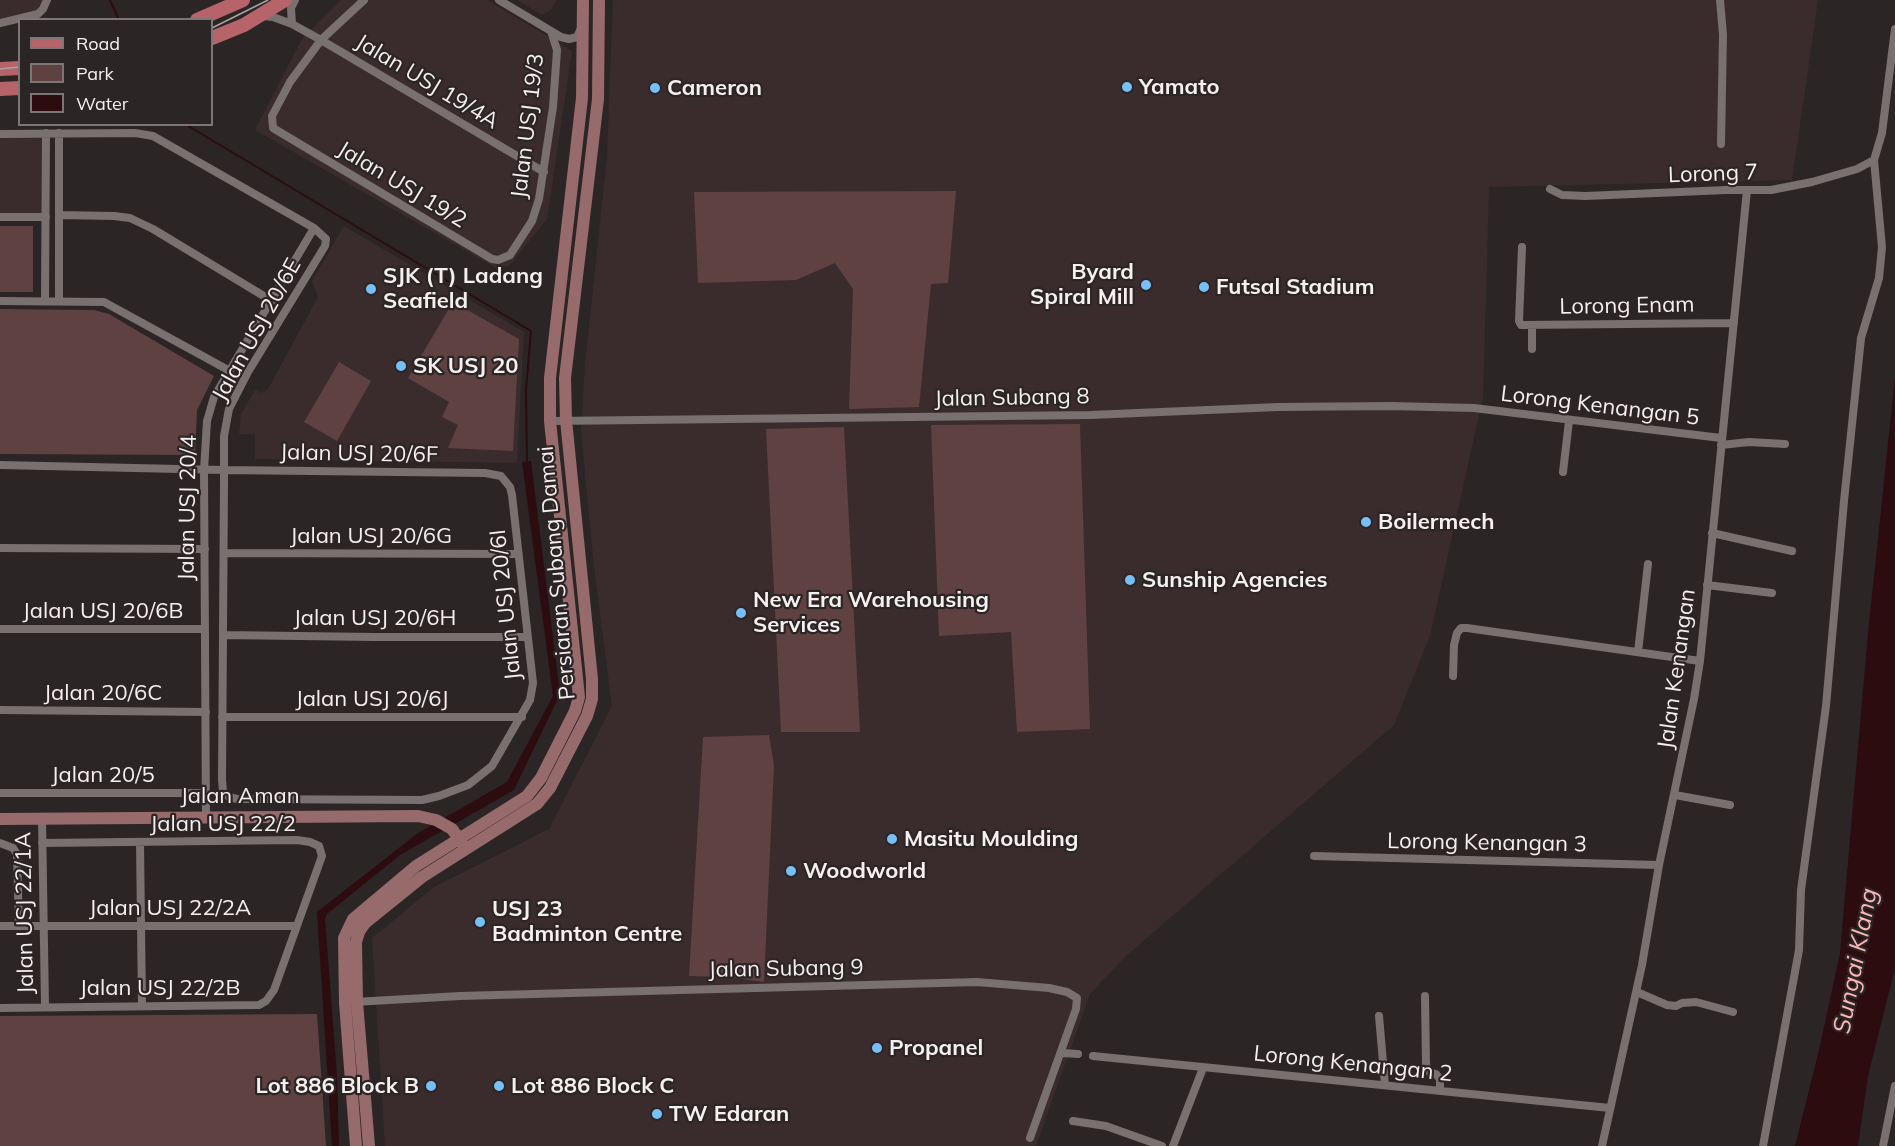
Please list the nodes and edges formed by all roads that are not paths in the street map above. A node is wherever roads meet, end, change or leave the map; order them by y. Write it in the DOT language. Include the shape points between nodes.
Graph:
graph roads {
  1 [pos="47,0"];
  2 [pos="243,0"];
  3 [pos="285,0"];
  4 [pos="295,0"];
  5 [pos="364,0"];
  6 [pos="499,0"];
  7 [pos="583,0"];
  8 [pos="599,0"];
  9 [pos="1720,0"];
  10 [pos="262,16"];
  11 [pos="21,18"];
  12 [pos="202,18"];
  13 [pos="18,19"];
  14 [pos="583,22"];
  15 [pos="0,23"];
  16 [pos="292,24"];
  17 [pos="1895,29"];
  18 [pos="551,31"];
  19 [pos="213,38"];
  20 [pos="321,40"];
  21 [pos="18,68"];
  22 [pos="0,69"];
  23 [pos="18,87"];
  24 [pos="0,89"];
  25 [pos="59,133"];
  26 [pos="0,134"];
  27 [pos="46,134"];
  28 [pos="1721,144"];
  29 [pos="1874,160"];
  30 [pos="544,172"];
  31 [pos="1550,189"];
  32 [pos="1747,190"];
  33 [pos="59,215"];
  34 [pos="46,217"];
  35 [pos="0,218"];
  36 [pos="314,228"];
  37 [pos="1522,247"];
  38 [pos="510,255"];
  39 [pos="45,300"];
  40 [pos="59,300"];
  41 [pos="0,301"];
  42 [pos="272,301"];
  43 [pos="1734,323"];
  44 [pos="1532,326"];
  45 [pos="1532,349"];
  46 [pos="230,371"];
  47 [pos="1474,408"];
  48 [pos="550,420"];
  49 [pos="566,420"];
  50 [pos="1569,421"];
  51 [pos="1721,442"];
  52 [pos="1785,444"];
  53 [pos="0,465"];
  54 [pos="204,470"];
  55 [pos="224,471"];
  56 [pos="1563,472"];
  57 [pos="493,474"];
  58 [pos="1712,533"];
  59 [pos="0,548"];
  60 [pos="205,549"];
  61 [pos="1792,551"];
  62 [pos="224,553"];
  63 [pos="518,554"];
  64 [pos="1648,564"];
  65 [pos="1707,585"];
  66 [pos="1772,593"];
  67 [pos="0,628"];
  68 [pos="205,629"];
  69 [pos="223,635"];
  70 [pos="527,637"];
  71 [pos="1638,652"];
  72 [pos="1700,661"];
  73 [pos="1453,676"];
  74 [pos="0,710"];
  75 [pos="206,712"];
  76 [pos="222,717"];
  77 [pos="522,717"];
  78 [pos="222,780"];
  79 [pos="0,793"];
  80 [pos="206,793"];
  81 [pos="1675,795"];
  82 [pos="1730,806"];
  83 [pos="206,817"];
  84 [pos="42,818"];
  85 [pos="0,819"];
  86 [pos="461,841"];
  87 [pos="140,842"];
  88 [pos="0,843"];
  89 [pos="42,843"];
  90 [pos="1314,856"];
  91 [pos="1659,865"];
  92 [pos="43,925"];
  93 [pos="0,926"];
  94 [pos="19,926"];
  95 [pos="296,926"];
  96 [pos="141,927"];
  97 [pos="1637,992"];
  98 [pos="1425,996"];
  99 [pos="351,1002"];
  100 [pos="142,1006"];
  101 [pos="45,1007"];
  102 [pos="0,1008"];
  103 [pos="1733,1012"];
  104 [pos="1378,1016"];
  105 [pos="1062,1053"];
  106 [pos="1078,1054"];
  107 [pos="1093,1056"];
  108 [pos="1203,1068"];
  109 [pos="1385,1085"];
  110 [pos="1895,1086"];
  111 [pos="1440,1091"];
  112 [pos="1610,1108"];
  113 [pos="1073,1121"];
  114 [pos="1030,1138"];
  115 [pos="356,1146"];
  116 [pos="369,1146"];
  117 [pos="1162,1146"];
  118 [pos="1173,1146"];
  119 [pos="1602,1146"];
  120 [pos="1762,1146"];
  121 [pos="1883,1146"];
  1 -- 11 [label="street" via="38,14"];
  2 -- 12 [label="main road"];
  3 -- 10 [label="main road"];
  4 -- 16 [label="street"];
  5 -- 20 [label="street"];
  6 -- 18 [label="street"];
  7 -- 14 [label="street, Persiaran Subang Damai"];
  8 -- 49 [label="street, Persiaran Subang Damai" via="598,99 568,347"];
  9 -- 28 [label="street"];
  10 -- 16 [label="street, Jalan USJ 19/4A"];
  10 -- 19 [label="main road"];
  13 -- 15 [label="street"];
  14 -- 18 [label="street" via="580,34 569,39"];
  14 -- 48 [label="street, Persiaran Subang Damai" via="582,98 553,344"];
  16 -- 20 [label="street, Jalan USJ 19/4A"];
  17 -- 29 [label="street" via="1882,133"];
  18 -- 30 [label="street, Jalan USJ 19/3" via="557,50"];
  20 -- 30 [label="street, Jalan USJ 19/4A"];
  20 -- 38 [label="street, Jalan USJ 19/2" via="290,82 272,116 273,128 492,259"];
  21 -- 22 [label="main road"];
  23 -- 24 [label="main road"];
  25 -- 27 [label="street"];
  25 -- 33 [label="street"];
  25 -- 36 [label="street" via="153,136"];
  26 -- 27 [label="street"];
  27 -- 34 [label="street"];
  29 -- 32 [label="street, Lorong 7" via="1857,169 1797,186"];
  29 -- 120 [label="street" via="1882,247 1880,268 1861,338 1824,717 1801,890 1799,950"];
  30 -- 38 [label="street, Jalan USJ 19/3" via="532,221"];
  31 -- 32 [label="street, Lorong 7" via="1562,195 1586,196"];
  32 -- 43 [label="street, Jalan Kenangan"];
  33 -- 40 [label="street"];
  33 -- 42 [label="street" via="114,216 136,221"];
  34 -- 35 [label="street"];
  34 -- 39 [label="street"];
  36 -- 42 [label="street, Jalan USJ 20/4"];
  36 -- 55 [label="street, Jalan USJ 20/6E" via="324,236 325,246 229,409"];
  37 -- 44 [label="street, Lorong Enam" via="1519,321 1521,325"];
  39 -- 40 [label="street"];
  39 -- 41 [label="street"];
  40 -- 46 [label="street" via="113,305"];
  42 -- 46 [label="street, Jalan USJ 20/4"];
  43 -- 44 [label="street, Lorong Enam"];
  43 -- 51 [label="street, Jalan Kenangan"];
  44 -- 45 [label="street"];
  46 -- 54 [label="street, Jalan USJ 20/4" via="211,408"];
  47 -- 49 [label="street, Jalan Subang 8" via="1310,406 1091,415"];
  47 -- 50 [label="street, Lorong Kenangan 5"];
  48 -- 49 [label="street, Jalan Subang 8"];
  48 -- 86 [label="street, Persiaran Subang Damai" via="579,697 541,778 527,796"];
  49 -- 86 [label="street, Persiaran Subang Damai" via="592,699 550,788 537,804"];
  50 -- 51 [label="street, Lorong Kenangan 5"];
  50 -- 56 [label="street"];
  51 -- 52 [label="street, Lorong Kenangan 5"];
  51 -- 58 [label="street, Jalan Kenangan"];
  53 -- 54 [label="street, Jalan USJ 20/6F"];
  54 -- 55 [label="street, Jalan USJ 20/6F"];
  54 -- 60 [label="street, Jalan USJ 20/4"];
  55 -- 57 [label="street, Jalan USJ 20/6F"];
  55 -- 62 [label="street, Jalan USJ 20/6E"];
  57 -- 63 [label="street, Jalan USJ 20/6I" via="501,476 510,487"];
  58 -- 61 [label="street"];
  58 -- 65 [label="street, Jalan Kenangan"];
  59 -- 60 [label="street"];
  60 -- 68 [label="street, Jalan USJ 20/4"];
  62 -- 63 [label="street, Jalan USJ 20/6G"];
  62 -- 69 [label="street, Jalan USJ 20/6E"];
  63 -- 70 [label="street, Jalan USJ 20/6I"];
  64 -- 71 [label="street"];
  65 -- 66 [label="street"];
  65 -- 72 [label="street, Jalan Kenangan"];
  67 -- 68 [label="street, Jalan USJ 20/6B"];
  68 -- 75 [label="street, Jalan USJ 20/4"];
  69 -- 70 [label="street, Jalan USJ 20/6H"];
  69 -- 76 [label="street, Jalan USJ 20/6E"];
  70 -- 77 [label="street, Jalan USJ 20/6I" via="533,683"];
  71 -- 72 [label="street"];
  71 -- 73 [label="street" via="1467,627 1457,633"];
  72 -- 81 [label="street, Jalan Kenangan"];
  74 -- 75 [label="street, Jalan 20/6C"];
  75 -- 80 [label="street, Jalan USJ 20/4"];
  76 -- 77 [label="street, Jalan USJ 20/6J"];
  76 -- 78 [label="street, Jalan USJ 20/6E"];
  77 -- 78 [label="street, Jalan USJ 20/6I" via="492,766 454,791 422,800 237,799 223,791"];
  79 -- 80 [label="street, Jalan 20/5"];
  80 -- 83 [label="street, Jalan USJ 20/4"];
  81 -- 82 [label="street"];
  81 -- 91 [label="street, Jalan Kenangan"];
  83 -- 84 [label="street, Jalan Aman"];
  83 -- 86 [label="street, Jalan Aman" via="426,818 444,824"];
  84 -- 85 [label="street, Jalan Aman"];
  84 -- 89 [label="street, Jalan USJ 22/1A"];
  86 -- 99 [label="street, Persiaran Subang Damai" via="365,923 356,942"];
  87 -- 89 [label="street, Jalan USJ 22/2"];
  87 -- 95 [label="street, Jalan USJ 22/2" via="297,840 319,846 322,856"];
  87 -- 96 [label="street"];
  88 -- 94 [label="street" via="17,854"];
  89 -- 92 [label="street, Jalan USJ 22/1A"];
  90 -- 91 [label="street, Lorong Kenangan 3"];
  91 -- 97 [label="street, Jalan Kenangan"];
  92 -- 94 [label="street, Jalan USJ 22/2A"];
  92 -- 96 [label="street, Jalan USJ 22/2A"];
  92 -- 101 [label="street, Jalan USJ 22/1A"];
  93 -- 94 [label="street, Jalan USJ 22/2A"];
  95 -- 96 [label="street, Jalan USJ 22/2A"];
  95 -- 100 [label="street, Jalan USJ 22/2B" via="274,990 259,1005"];
  96 -- 100 [label="street"];
  97 -- 103 [label="street" via="1667,1005 1696,1002"];
  97 -- 112 [label="street, Jalan Kenangan"];
  98 -- 111 [label="street" via="1426,1065 1440,1079"];
  99 -- 105 [label="street, Jalan Subang 9" via="728,988 1015,984 1067,992 1077,998"];
  99 -- 115 [label="street, Persiaran Subang Damai"];
  99 -- 116 [label="street, Persiaran Subang Damai"];
  100 -- 101 [label="street, Jalan USJ 22/2B"];
  101 -- 102 [label="street, Jalan USJ 22/2B"];
  104 -- 109 [label="street"];
  105 -- 106 [label="street"];
  105 -- 114 [label="street, Jalan Subang 9"];
  107 -- 108 [label="street, Lorong Kenangan 2"];
  108 -- 109 [label="street, Lorong Kenangan 2"];
  108 -- 118 [label="street"];
  109 -- 111 [label="street, Lorong Kenangan 2"];
  110 -- 121 [label="street"];
  111 -- 112 [label="street, Lorong Kenangan 2"];
  112 -- 119 [label="street, Jalan Kenangan"];
  113 -- 117 [label="street" via="1106,1126"];
}
